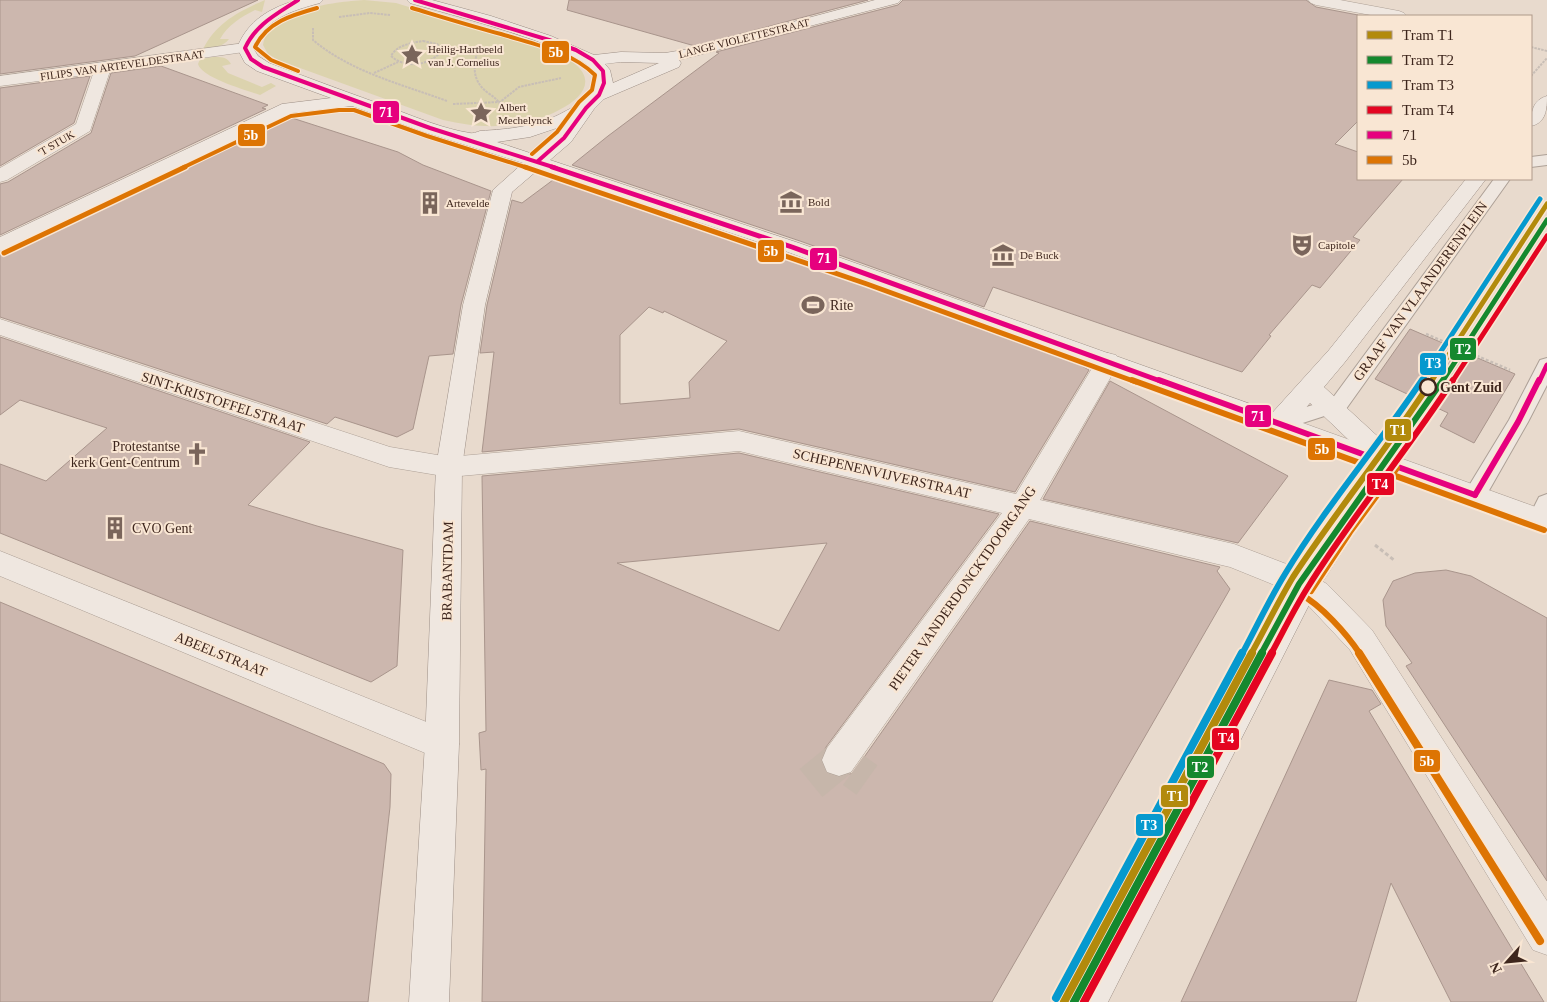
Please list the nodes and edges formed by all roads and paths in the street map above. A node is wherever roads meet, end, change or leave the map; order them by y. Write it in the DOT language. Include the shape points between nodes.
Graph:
graph roads {
  1 [pos="298,0"];
  2 [pos="315,0"];
  3 [pos="415,0"];
  4 [pos="893,0"];
  5 [pos="1316,0"];
  6 [pos="284,10"];
  7 [pos="1395,15"];
  8 [pos="395,16"];
  9 [pos="337,17"];
  10 [pos="314,26"];
  11 [pos="479,46"];
  12 [pos="1532,47"];
  13 [pos="245,48"];
  14 [pos="1547,51"];
  15 [pos="697,52"];
  16 [pos="1547,58"];
  17 [pos="394,60"];
  18 [pos="598,66"];
  19 [pos="103,68"];
  20 [pos="1532,76"];
  21 [pos="295,79"];
  22 [pos="0,81"];
  23 [pos="356,101"];
  24 [pos="592,101"];
  25 [pos="1547,101"];
  26 [pos="500,102"];
  27 [pos="288,108"];
  28 [pos="1532,120"];
  29 [pos="460,136"];
  30 [pos="1547,160"];
  31 [pos="538,161"];
  32 [pos="1532,162"];
  33 [pos="0,176"];
  34 [pos="1475,180"];
  35 [pos="1501,180"];
  36 [pos="0,245"];
  37 [pos="0,328"];
  38 [pos="1424,332"];
  39 [pos="1108,361"];
  40 [pos="1542,374"];
  41 [pos="1309,388"];
  42 [pos="1334,405"];
  43 [pos="1278,422"];
  44 [pos="1390,464"];
  45 [pos="449,467"];
  46 [pos="1475,495"];
  47 [pos="1023,506"];
  48 [pos="1544,515"];
  49 [pos="1372,543"];
  50 [pos="1394,560"];
  51 [pos="0,563"];
  52 [pos="1304,586"];
  53 [pos="442,744"];
  54 [pos="839,760"];
  55 [pos="1547,936"];
  56 [pos="429,1002"];
  57 [pos="1087,1002"];
  1 -- 6 [label="street"];
  2 -- 6 [label="street"];
  3 -- 18 [label="street" via="549,40 576,50"];
  4 -- 15 [label="street, LANGE VIOLETTESTRAAT"];
  5 -- 7 [label="street"];
  6 -- 13 [label="street" via="254,29"];
  8 -- 9 [label="path" via="370,13"];
  10 -- 26 [label="path" via="313,40 319,47 373,74 453,104"];
  11 -- 26 [label="path" via="473,62 474,79"];
  12 -- 14 [label="path"];
  13 -- 19 [label="street, FILIPS VAN ARTEVELDESTRAAT"];
  13 -- 21 [label="street" via="251,59 262,67"];
  15 -- 18 [label="street, LANGE VIOLETTESTRAAT" via="665,58 621,57"];
  15 -- 24 [label="street"];
  16 -- 20 [label="path"];
  17 -- 17 [label="path" via="405,64 422,63 437,57 442,50 437,43 408,43 392,53"];
  18 -- 24 [label="street" via="604,83"];
  18 -- 26 [label="path" via="519,87"];
  19 -- 22 [label="street, FILIPS VAN ARTEVELDESTRAAT"];
  19 -- 33 [label="street, 'T STUK" via="84,127"];
  21 -- 23 [label="street"];
  21 -- 27 [label="street" via="296,90"];
  23 -- 27 [label="street"];
  23 -- 29 [label="street"];
  24 -- 29 [label="street" via="567,119 542,129 514,135"];
  24 -- 31 [label="street, BRABANTDAM" via="564,138"];
  25 -- 28 [label="street"];
  27 -- 36 [label="street"];
  29 -- 31 [label="street"];
  30 -- 32 [label="lane"];
  31 -- 39 [label="street" via="792,247"];
  31 -- 45 [label="street, BRABANTDAM" via="503,190 474,305"];
  34 -- 41 [label="street, GRAAF VAN VLAANDERENPLEIN"];
  35 -- 42 [label="lane, GRAAF VAN VLAANDERENPLEIN"];
  37 -- 45 [label="street, SINT-KRISTOFFELSTRAAT" via="388,457"];
  38 -- 40 [label="path"];
  39 -- 43 [label="street"];
  39 -- 47 [label="street, PIETER VANDERDONCKTDOORGANG"];
  40 -- 46 [label="lane"];
  41 -- 42 [label="street"];
  41 -- 43 [label="street, GRAAF VAN VLAANDERENPLEIN"];
  42 -- 43 [label="lane"];
  42 -- 44 [label="street"];
  43 -- 44 [label="street"];
  44 -- 46 [label="street"];
  44 -- 52 [label="street"];
  45 -- 47 [label="street, SCHEPENENVIJVERSTRAAT" via="739,441"];
  45 -- 53 [label="street, BRABANTDAM"];
  46 -- 48 [label="street"];
  47 -- 52 [label="street, SCHEPENENVIJVERSTRAAT" via="1234,556"];
  47 -- 54 [label="street, PIETER VANDERDONCKTDOORGANG"];
  49 -- 50 [label="path"];
  51 -- 53 [label="street, ABEELSTRAAT"];
  52 -- 55 [label="street, SCHEPENENVIJVERSTRAAT" via="1316,593 1361,640"];
  52 -- 57 [label="street"];
  53 -- 56 [label="street, BRABANTDAM"];
}
